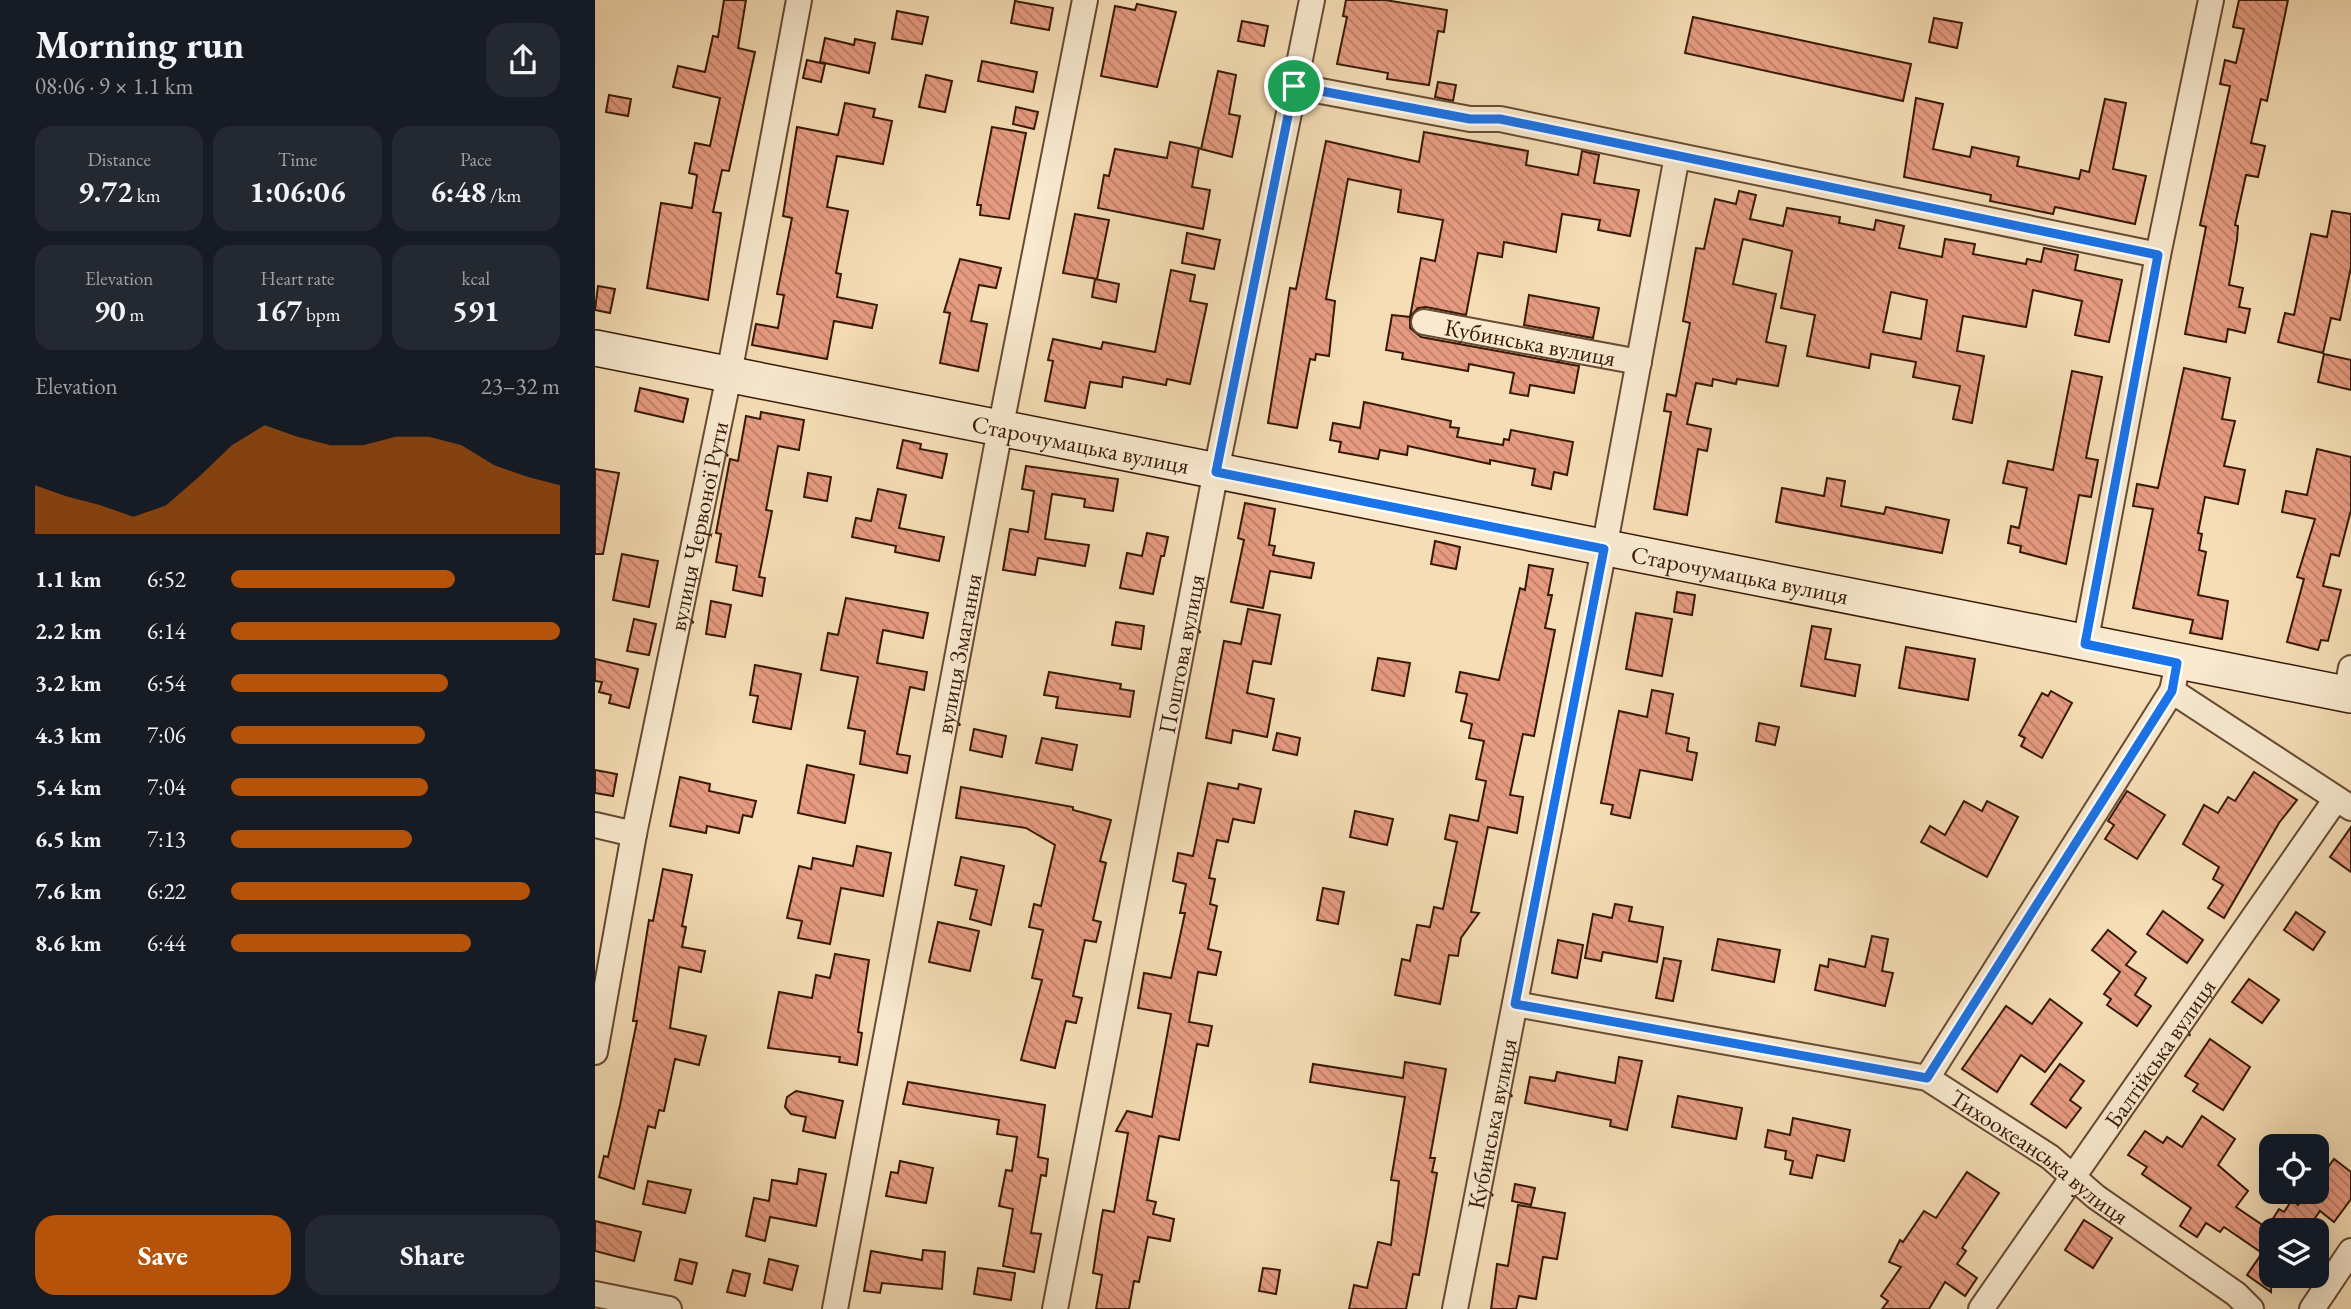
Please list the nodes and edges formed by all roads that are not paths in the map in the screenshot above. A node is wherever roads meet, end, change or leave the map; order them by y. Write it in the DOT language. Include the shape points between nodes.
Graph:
graph roads {
  1 [pos="799,0"];
  2 [pos="1085,0"];
  3 [pos="1312,0"];
  4 [pos="2211,0"];
  5 [pos="1294,86"];
  6 [pos="1677,156"];
  7 [pos="2158,255"];
  8 [pos="1424,322"];
  9 [pos="595,348"];
  10 [pos="1639,362"];
  11 [pos="729,375"];
  12 [pos="1000,429"];
  13 [pos="1216,472"];
  14 [pos="1604,549"];
  15 [pos="2085,644"];
  16 [pos="2174,677"];
  17 [pos="2349,686"];
  18 [pos="2344,803"];
  19 [pos="595,825"];
  20 [pos="634,834"];
  21 [pos="1515,1004"];
  22 [pos="595,1052"];
  23 [pos="1927,1078"];
  24 [pos="2072,1176"];
  25 [pos="2351,1251"];
  26 [pos="595,1294"];
  27 [pos="669,1309"];
  28 [pos="835,1309"];
  29 [pos="1055,1309"];
  30 [pos="1455,1309"];
  31 [pos="1981,1309"];
  32 [pos="2251,1309"];
  33 [pos="2312,1309"];
  1 -- 11 [label="street, вулиця Червоної Рути"];
  2 -- 12 [label="street, вулиця Змагання"];
  3 -- 5 [label="street, Поштова вулиця"];
  4 -- 7 [label="street"];
  5 -- 6 [label="street" via="1470,119 1500,119"];
  5 -- 13 [label="street, Поштова вулиця"];
  6 -- 7 [label="street"];
  6 -- 10 [label="street, Кубинська вулиця"];
  7 -- 15 [label="street"];
  8 -- 10 [label="street, Кубинська вулиця"];
  9 -- 11 [label="street, Старочумацька вулиця"];
  10 -- 14 [label="street, Кубинська вулиця"];
  11 -- 12 [label="street, Старочумацька вулиця"];
  11 -- 20 [label="street, вулиця Червоної Рути"];
  12 -- 13 [label="street, Старочумацька вулиця"];
  12 -- 28 [label="street, вулиця Змагання"];
  13 -- 14 [label="street, Старочумацька вулиця"];
  13 -- 29 [label="street, Поштова вулиця"];
  14 -- 15 [label="street, Старочумацька вулиця"];
  14 -- 21 [label="street, Кубинська вулиця"];
  15 -- 16 [label="street, Старочумацька вулиця"];
  16 -- 17 [label="street, Старочумацька вулиця"];
  16 -- 18 [label="street"];
  16 -- 23 [label="street"];
  18 -- 24 [label="street, Балтійська вулиця"];
  19 -- 20 [label="street"];
  20 -- 22 [label="street, вулиця Червоної Рути"];
  21 -- 23 [label="street, Тихоокеанська вулиця"];
  21 -- 30 [label="street, Кубинська вулиця"];
  23 -- 24 [label="street, Тихоокеанська вулиця"];
  24 -- 31 [label="street, Балтійська вулиця"];
  24 -- 32 [label="street, Тихоокеанська вулиця"];
  25 -- 33 [label="street"];
  26 -- 27 [label="street"];
}
